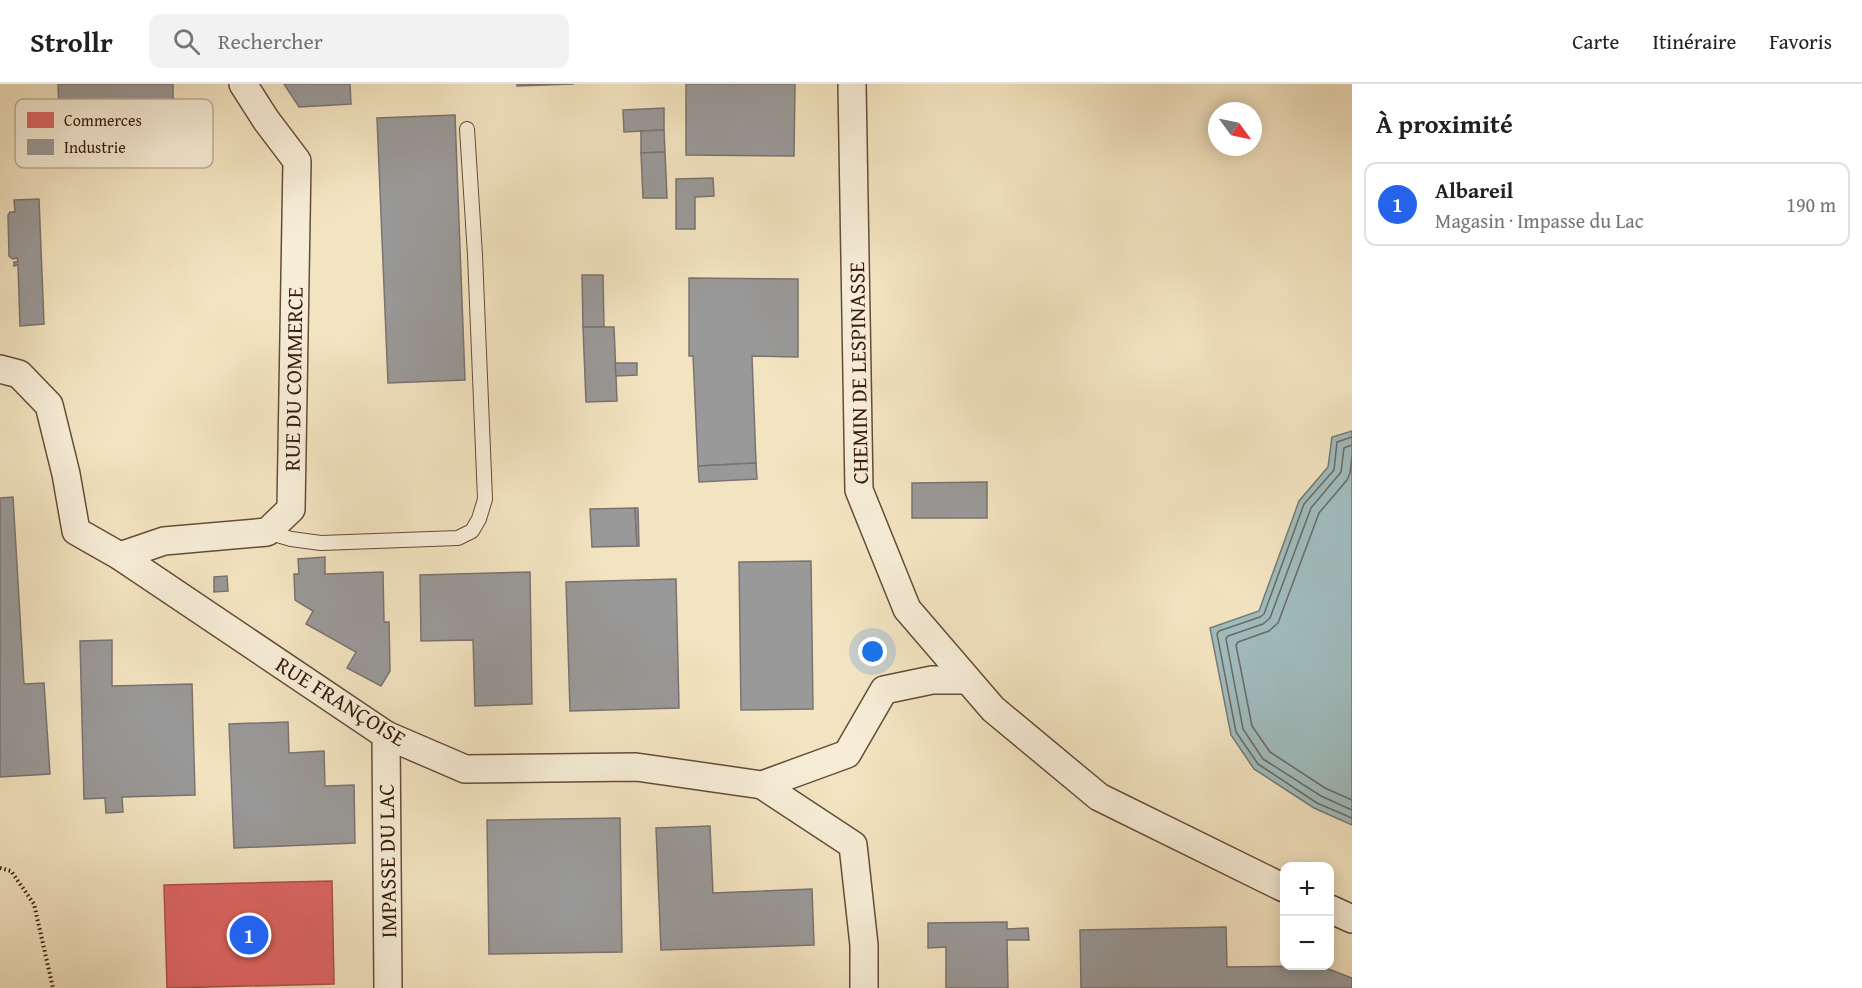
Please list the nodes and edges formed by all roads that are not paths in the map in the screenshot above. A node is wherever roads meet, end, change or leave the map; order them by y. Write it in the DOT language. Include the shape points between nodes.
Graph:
graph roads {
  1 [pos="243,84"];
  2 [pos="852,84"];
  3 [pos="467,129"];
  4 [pos="0,369"];
  5 [pos="267,532"];
  6 [pos="120,556"];
  7 [pos="966,680"];
  8 [pos="386,735"];
  9 [pos="762,785"];
  10 [pos="1280,886"];
  11 [pos="1334,911"];
  12 [pos="1352,920"];
  13 [pos="388,988"];
  14 [pos="864,988"];
  1 -- 5 [label="street, RUE DU COMMERCE" via="297,161 291,509"];
  2 -- 7 [label="street, CHEMIN DE LESPINASSE" via="859,490 907,609"];
  3 -- 5 [label="lane" via="485,499 479,519 472,531 458,538 321,543"];
  4 -- 6 [label="street, RUE FRANÇOISE" via="19,374 49,405 76,531"];
  5 -- 6 [label="street" via="164,541"];
  6 -- 8 [label="street, RUE FRANÇOISE"];
  7 -- 9 [label="street, RUE FRANÇOISE" via="932,680 884,690 847,754"];
  7 -- 10 [label="street, CHEMIN DE LESPINASSE" via="993,710 1100,797"];
  8 -- 9 [label="street, RUE FRANÇOISE" via="465,769 636,767"];
  8 -- 13 [label="street, IMPASSE DU LAC"];
  9 -- 14 [label="street" via="853,845 864,945"];
  11 -- 12 [label="street"];
}
